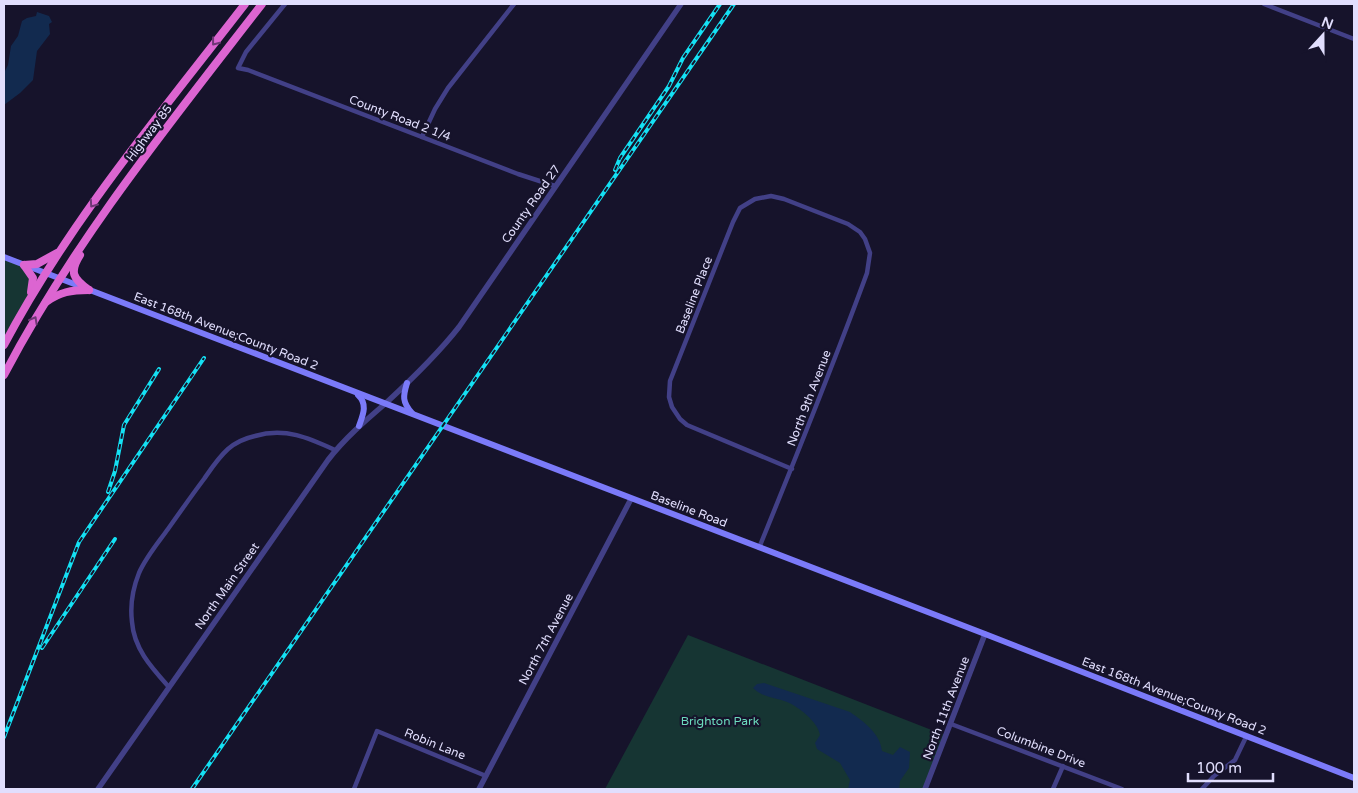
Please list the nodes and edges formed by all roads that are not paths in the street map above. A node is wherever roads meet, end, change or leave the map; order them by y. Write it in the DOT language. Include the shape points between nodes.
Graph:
graph roads {
  1 [pos="244,4"];
  2 [pos="262,4"];
  3 [pos="285,4"];
  4 [pos="514,4"];
  5 [pos="681,4"];
  6 [pos="1264,4"];
  7 [pos="1354,38"];
  8 [pos="422,137"];
  9 [pos="555,186"];
  10 [pos="88,238"];
  11 [pos="61,251"];
  12 [pos="870,253"];
  13 [pos="4,257"];
  14 [pos="24,265"];
  15 [pos="46,274"];
  16 [pos="59,278"];
  17 [pos="88,290"];
  18 [pos="26,305"];
  19 [pos="43,305"];
  20 [pos="4,345"];
  21 [pos="4,375"];
  22 [pos="407,383"];
  23 [pos="356,393"];
  24 [pos="384,404"];
  25 [pos="415,416"];
  26 [pos="359,426"];
  27 [pos="335,450"];
  28 [pos="792,468"];
  29 [pos="631,499"];
  30 [pos="759,548"];
  31 [pos="985,634"];
  32 [pos="169,687"];
  33 [pos="951,724"];
  34 [pos="1246,737"];
  35 [pos="1063,766"];
  36 [pos="486,776"];
  37 [pos="1354,778"];
  38 [pos="98,789"];
  39 [pos="354,789"];
  40 [pos="479,789"];
  41 [pos="925,789"];
  42 [pos="1053,789"];
  43 [pos="1122,789"];
  44 [pos="1202,789"];
  1 -- 11 [label="highway, Highway 85, one-way" via="106,185"];
  2 -- 10 [label="highway, Highway 85" via="127,181"];
  3 -- 8 [label="street, County Road 2 1/4" via="246,52 238,68"];
  4 -- 8 [label="street" via="448,88"];
  5 -- 9 [label="street, County Road 27"];
  6 -- 7 [label="street"];
  8 -- 9 [label="street, County Road 2 1/4"];
  9 -- 22 [label="street, County Road 27" via="459,327"];
  10 -- 16 [label="highway, Highway 85"];
  10 -- 17 [label="highway" via="73,268 76,280"];
  11 -- 14 [label="highway" via="42,263"];
  11 -- 15 [label="highway, Highway 85"];
  12 -- 28 [label="street, North 9th Avenue" via="867,273"];
  12 -- 28 [label="street, Baseline Place" via="860,232 836,219 771,196 747,203 740,208 733,222 670,381 672,407 687,425"];
  13 -- 14 [label="main road, East 168th Avenue;County Road 2"];
  14 -- 15 [label="main road, East 168th Avenue;County Road 2"];
  14 -- 18 [label="highway" via="33,281"];
  15 -- 16 [label="main road, East 168th Avenue;County Road 2"];
  15 -- 18 [label="highway, Highway 85"];
  16 -- 17 [label="main road, East 168th Avenue;County Road 2"];
  16 -- 19 [label="highway, Highway 85"];
  17 -- 19 [label="highway" via="63,292"];
  17 -- 23 [label="main road, East 168th Avenue;County Road 2"];
  18 -- 20 [label="highway"];
  21 -- 19 [label="highway, Highway 85, one-way"];
  22 -- 24 [label="street, County Road 27"];
  22 -- 25 [label="main road" via="404,402"];
  23 -- 24 [label="main road, East 168th Avenue;County Road 2"];
  23 -- 26 [label="main road" via="364,404"];
  24 -- 25 [label="main road, Baseline Road"];
  24 -- 26 [label="street, North Main Street"];
  25 -- 29 [label="main road, Baseline Road"];
  26 -- 27 [label="street, North Main Street"];
  27 -- 32 [label="street, North Main Street"];
  27 -- 32 [label="street" via="286,432 255,436 228,449 183,507 145,562 135,585 132,603 132,622 138,646"];
  28 -- 30 [label="street, North 9th Avenue"];
  29 -- 30 [label="main road, Baseline Road"];
  29 -- 36 [label="street, North 7th Avenue"];
  30 -- 31 [label="main road, Baseline Road"];
  31 -- 33 [label="street, North 11th Avenue"];
  31 -- 34 [label="main road, East 168th Avenue;County Road 2"];
  32 -- 38 [label="street, North Main Street"];
  33 -- 35 [label="street, Columbine Drive"];
  33 -- 41 [label="street, North 11th Avenue"];
  34 -- 37 [label="main road, East 168th Avenue;County Road 2"];
  34 -- 44 [label="street" via="1235,760"];
  35 -- 42 [label="street"];
  35 -- 43 [label="street, Columbine Drive"];
  36 -- 39 [label="street, Robin Lane" via="377,731"];
  36 -- 40 [label="street, North 7th Avenue"];
}
